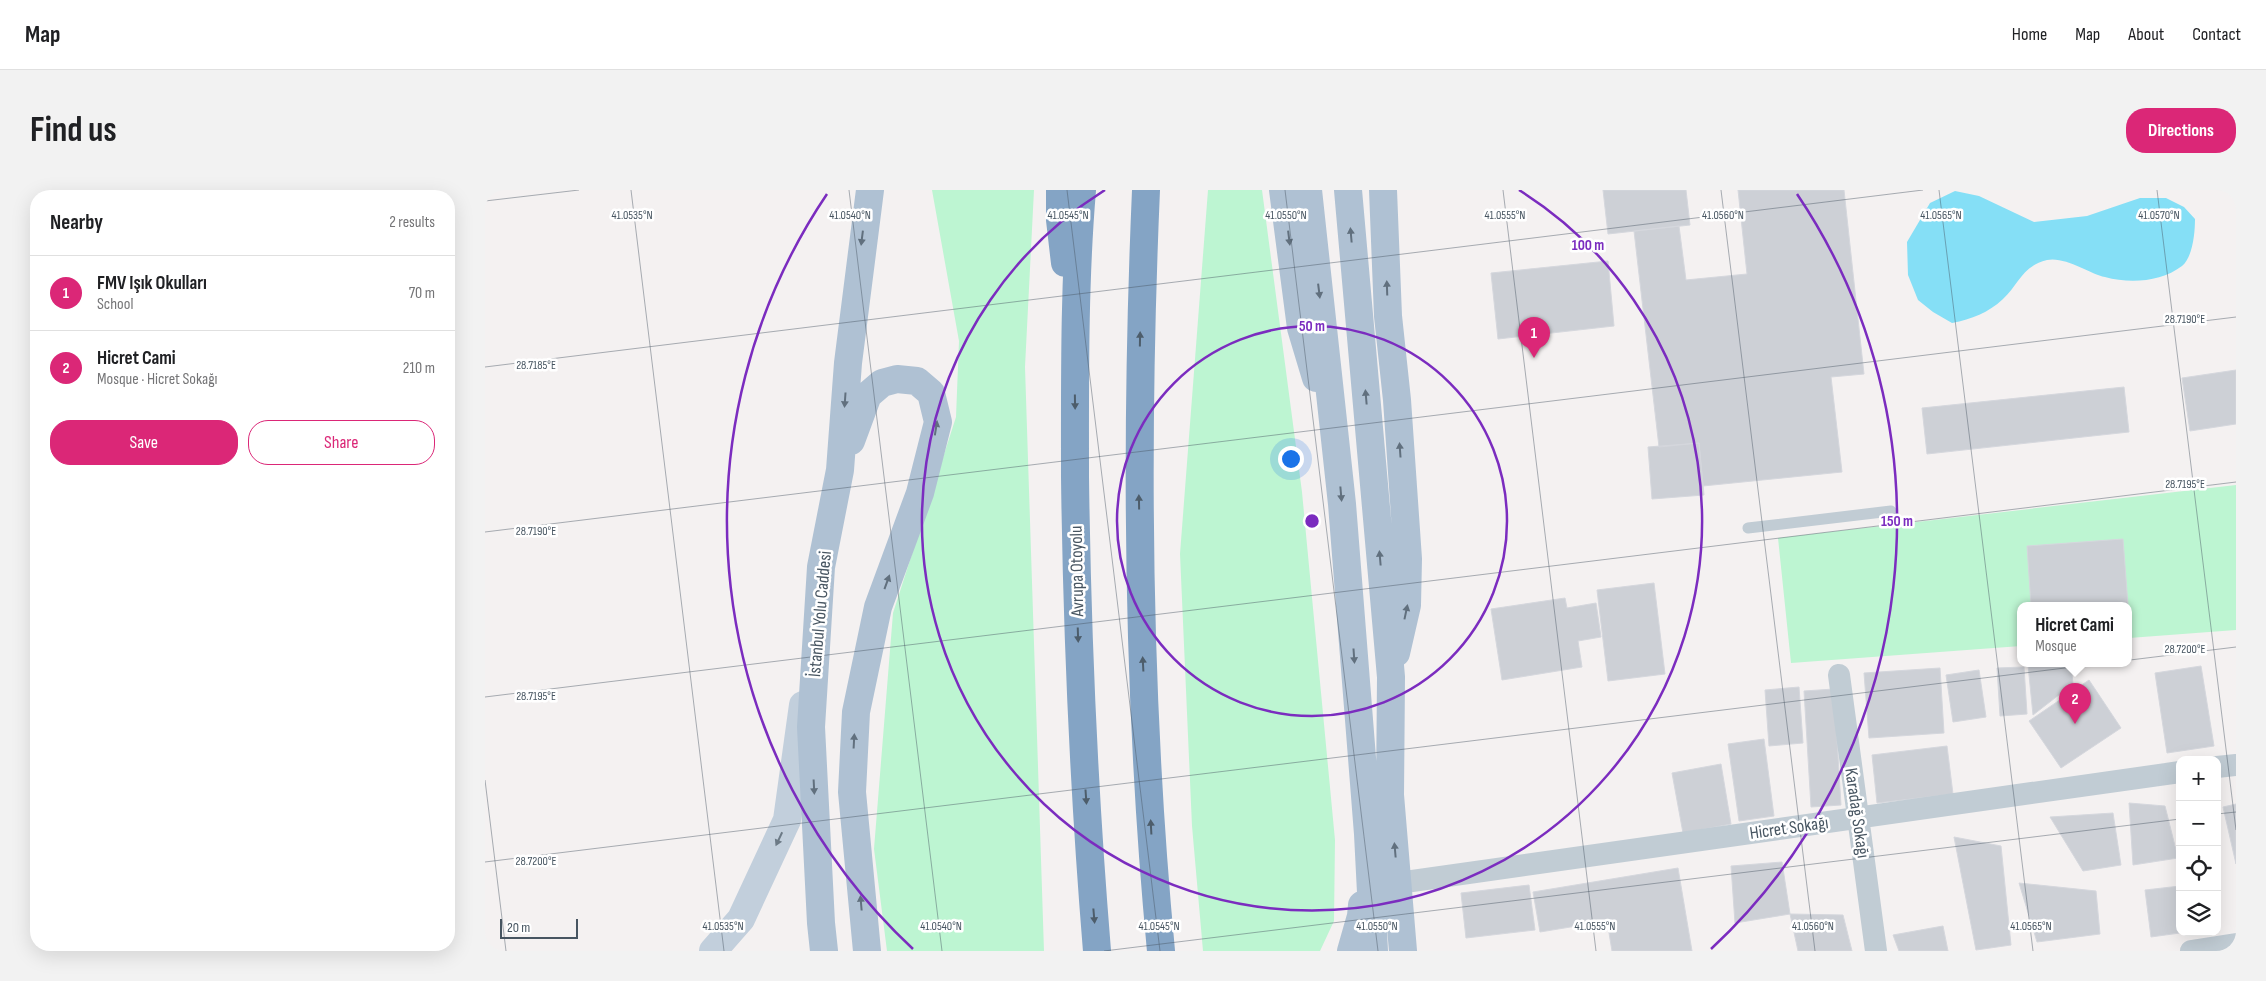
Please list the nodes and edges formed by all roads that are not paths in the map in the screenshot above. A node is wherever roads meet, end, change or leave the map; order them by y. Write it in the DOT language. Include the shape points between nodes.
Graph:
graph roads {
  1 [pos="870,190"];
  2 [pos="1060,190"];
  3 [pos="1081,190"];
  4 [pos="1146,190"];
  5 [pos="1283,190"];
  6 [pos="1308,190"];
  7 [pos="1348,190"];
  8 [pos="1383,190"];
  9 [pos="1074,354"];
  10 [pos="1337,446"];
  11 [pos="840,470"];
  12 [pos="1891,511"];
  13 [pos="1748,528"];
  14 [pos="821,567"];
  15 [pos="1839,675"];
  16 [pos="1391,677"];
  17 [pos="2236,765"];
  18 [pos="2221,767"];
  19 [pos="2176,772"];
  20 [pos="1858,818"];
  21 [pos="1368,834"];
  22 [pos="1397,883"];
  23 [pos="2236,944"];
  24 [pos="713,951"];
  25 [pos="824,951"];
  26 [pos="867,951"];
  27 [pos="1097,951"];
  28 [pos="1161,951"];
  29 [pos="1351,951"];
  30 [pos="1374,951"];
  31 [pos="1403,951"];
  32 [pos="1876,951"];
  33 [pos="2191,951"];
  1 -- 11 [label="main road, İstanbul Yolu Caddesi, one-way" via="848,363"];
  2 -- 9 [label="highway" via="1060,220"];
  3 -- 9 [label="highway, Avrupa Otoyolu"];
  28 -- 4 [label="highway, one-way" via="1141,628 1138,447"];
  5 -- 10 [label="main road, one-way" via="1301,328"];
  6 -- 10 [label="main road, one-way"];
  16 -- 7 [label="main road, one-way"];
  16 -- 8 [label="main road, one-way" via="1407,605 1407,559 1388,316"];
  9 -- 27 [label="highway, Avrupa Otoyolu, one-way" via="1077,624"];
  10 -- 21 [label="main road, one-way"];
  11 -- 14 [label="main road, İstanbul Yolu Caddesi"];
  26 -- 11 [label="main road, one-way" via="852,792 856,712 878,607 919,493 938,422 931,393 917,381 897,379 882,382 868,396"];
  12 -- 13 [label="lane"];
  14 -- 24 [label="main road, one-way" via="787,820 741,919"];
  14 -- 25 [label="main road, İstanbul Yolu Caddesi, one-way" via="811,727"];
  15 -- 20 [label="street, Karadağ Sokağı"];
  22 -- 16 [label="main road, one-way" via="1390,795"];
  17 -- 18 [label="street"];
  19 -- 20 [label="street, Hicret Sokağı"];
  20 -- 22 [label="street, Hicret Sokağı"];
  20 -- 32 [label="street, Karadağ Sokağı"];
  21 -- 29 [label="main road" via="1361,916"];
  21 -- 30 [label="main road"];
  22 -- 31 [label="main road"];
  23 -- 33 [label="street"];
}
